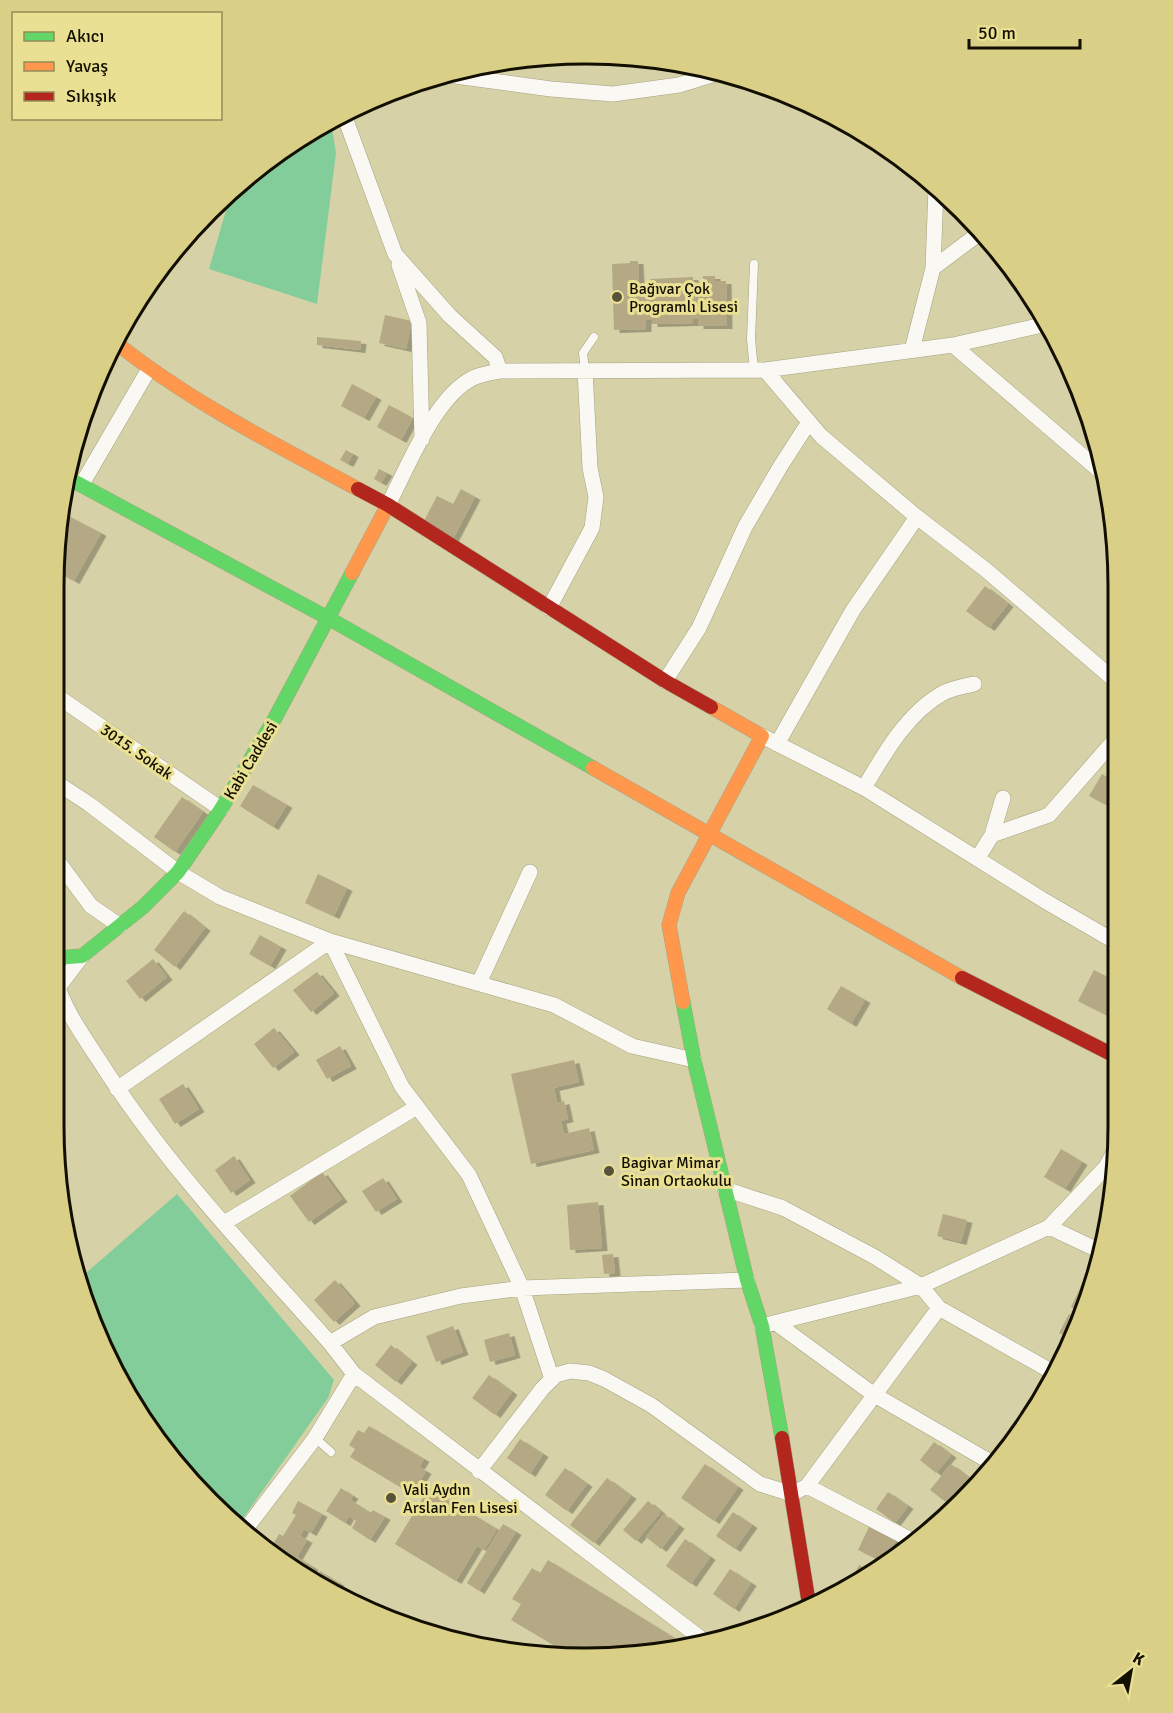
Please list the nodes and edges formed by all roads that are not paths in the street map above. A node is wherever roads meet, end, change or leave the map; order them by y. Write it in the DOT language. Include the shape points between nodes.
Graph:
graph roads {
  1 [pos="694,76"];
  2 [pos="471,78"];
  3 [pos="347,123"];
  4 [pos="936,198"];
  5 [pos="974,237"];
  6 [pos="395,254"];
  7 [pos="753,264"];
  8 [pos="933,268"];
  9 [pos="1039,326"];
  10 [pos="594,337"];
  11 [pos="953,345"];
  12 [pos="122,348"];
  13 [pos="912,350"];
  14 [pos="149,369"];
  15 [pos="585,370"];
  16 [pos="760,370"];
  17 [pos="500,371"];
  18 [pos="809,422"];
  19 [pos="422,438"];
  20 [pos="1094,466"];
  21 [pos="76,481"];
  22 [pos="82,484"];
  23 [pos="388,505"];
  24 [pos="917,517"];
  25 [pos="549,608"];
  26 [pos="328,618"];
  27 [pos="1108,675"];
  28 [pos="665,681"];
  29 [pos="974,684"];
  30 [pos="64,701"];
  31 [pos="762,736"];
  32 [pos="777,744"];
  33 [pos="1108,748"];
  34 [pos="64,785"];
  35 [pos="864,788"];
  36 [pos="1003,798"];
  37 [pos="221,809"];
  38 [pos="992,835"];
  39 [pos="710,836"];
  40 [pos="977,859"];
  41 [pos="64,870"];
  42 [pos="178,872"];
  43 [pos="530,872"];
  44 [pos="120,926"];
  45 [pos="1108,937"];
  46 [pos="330,941"];
  47 [pos="82,956"];
  48 [pos="64,957"];
  49 [pos="64,976"];
  50 [pos="479,983"];
  51 [pos="64,1006"];
  52 [pos="1108,1052"];
  53 [pos="694,1060"];
  54 [pos="117,1089"];
  55 [pos="417,1107"];
  56 [pos="1107,1166"];
  57 [pos="725,1189"];
  58 [pos="225,1224"];
  59 [pos="1049,1227"];
  60 [pos="1094,1248"];
  61 [pos="747,1280"];
  62 [pos="921,1286"];
  63 [pos="522,1288"];
  64 [pos="939,1308"];
  65 [pos="769,1325"];
  66 [pos="330,1343"];
  67 [pos="1048,1370"];
  68 [pos="354,1374"];
  69 [pos="552,1379"];
  70 [pos="873,1394"];
  71 [pos="315,1438"];
  72 [pos="331,1452"];
  73 [pos="988,1460"];
  74 [pos="480,1471"];
  75 [pos="807,1486"];
  76 [pos="792,1494"];
  77 [pos="249,1525"];
  78 [pos="908,1538"];
  79 [pos="808,1599"];
  80 [pos="698,1636"];
  1 -- 2 [label="street" via="679,85 613,94"];
  3 -- 6 [label="street"];
  4 -- 8 [label="street"];
  5 -- 8 [label="street"];
  6 -- 17 [label="street" via="450,316 495,357"];
  6 -- 19 [label="street" via="419,322"];
  7 -- 16 [label="lane" via="752,339"];
  8 -- 13 [label="street"];
  9 -- 11 [label="street"];
  10 -- 15 [label="lane" via="583,353"];
  11 -- 13 [label="street"];
  11 -- 20 [label="street"];
  12 -- 14 [label="street"];
  13 -- 16 [label="street"];
  14 -- 22 [label="street"];
  14 -- 23 [label="street" via="246,429"];
  15 -- 16 [label="street"];
  15 -- 17 [label="street"];
  15 -- 25 [label="street" via="590,468 596,497 592,528"];
  16 -- 18 [label="street"];
  17 -- 19 [label="street" via="473,378 448,396"];
  18 -- 24 [label="street"];
  18 -- 28 [label="street" via="745,527 699,628"];
  19 -- 23 [label="street"];
  21 -- 22 [label="street"];
  22 -- 26 [label="street"];
  23 -- 25 [label="street"];
  23 -- 26 [label="street, Kabi Caddesi"];
  24 -- 27 [label="street" via="986,570"];
  24 -- 32 [label="street" via="853,610"];
  25 -- 28 [label="street"];
  26 -- 37 [label="street, Kabi Caddesi"];
  26 -- 39 [label="street"];
  28 -- 31 [label="street"];
  29 -- 35 [label="street" via="943,693 917,712 887,749"];
  30 -- 37 [label="street, 3015. Sokak"];
  31 -- 32 [label="street"];
  31 -- 39 [label="street"];
  32 -- 35 [label="street"];
  33 -- 38 [label="street" via="1049,815"];
  34 -- 42 [label="street"];
  35 -- 40 [label="street"];
  36 -- 38 [label="street"];
  37 -- 42 [label="street, Kabi Caddesi"];
  38 -- 40 [label="street"];
  39 -- 52 [label="street" via="955,974"];
  39 -- 53 [label="street" via="678,893 669,925"];
  40 -- 45 [label="street"];
  41 -- 44 [label="street" via="91,906"];
  42 -- 44 [label="street, Kabi Caddesi"];
  42 -- 46 [label="street" via="220,897"];
  43 -- 50 [label="street"];
  44 -- 47 [label="street, Kabi Caddesi"];
  46 -- 50 [label="street"];
  46 -- 54 [label="street"];
  46 -- 55 [label="street" via="402,1087"];
  47 -- 48 [label="street"];
  47 -- 49 [label="street"];
  50 -- 53 [label="street" via="554,1005 632,1047"];
  51 -- 54 [label="street"];
  53 -- 57 [label="street"];
  54 -- 58 [label="street" via="149,1135"];
  55 -- 58 [label="street"];
  55 -- 63 [label="street" via="469,1176"];
  56 -- 59 [label="street"];
  57 -- 61 [label="street"];
  57 -- 62 [label="street" via="783,1208"];
  58 -- 66 [label="street"];
  59 -- 60 [label="street"];
  59 -- 62 [label="street"];
  61 -- 63 [label="street"];
  61 -- 65 [label="street"];
  62 -- 64 [label="street"];
  62 -- 65 [label="street"];
  63 -- 66 [label="street" via="461,1296 374,1317"];
  63 -- 69 [label="street"];
  64 -- 67 [label="street"];
  64 -- 70 [label="street"];
  65 -- 70 [label="street"];
  65 -- 76 [label="street"];
  66 -- 68 [label="street"];
  68 -- 71 [label="street"];
  68 -- 74 [label="street"];
  69 -- 74 [label="street"];
  69 -- 76 [label="street" via="570,1371 604,1378 651,1405 760,1485"];
  70 -- 73 [label="street"];
  70 -- 75 [label="street"];
  71 -- 72 [label="lane"];
  71 -- 77 [label="street"];
  74 -- 80 [label="street"];
  75 -- 76 [label="street"];
  75 -- 78 [label="street"];
  76 -- 79 [label="street"];
}
